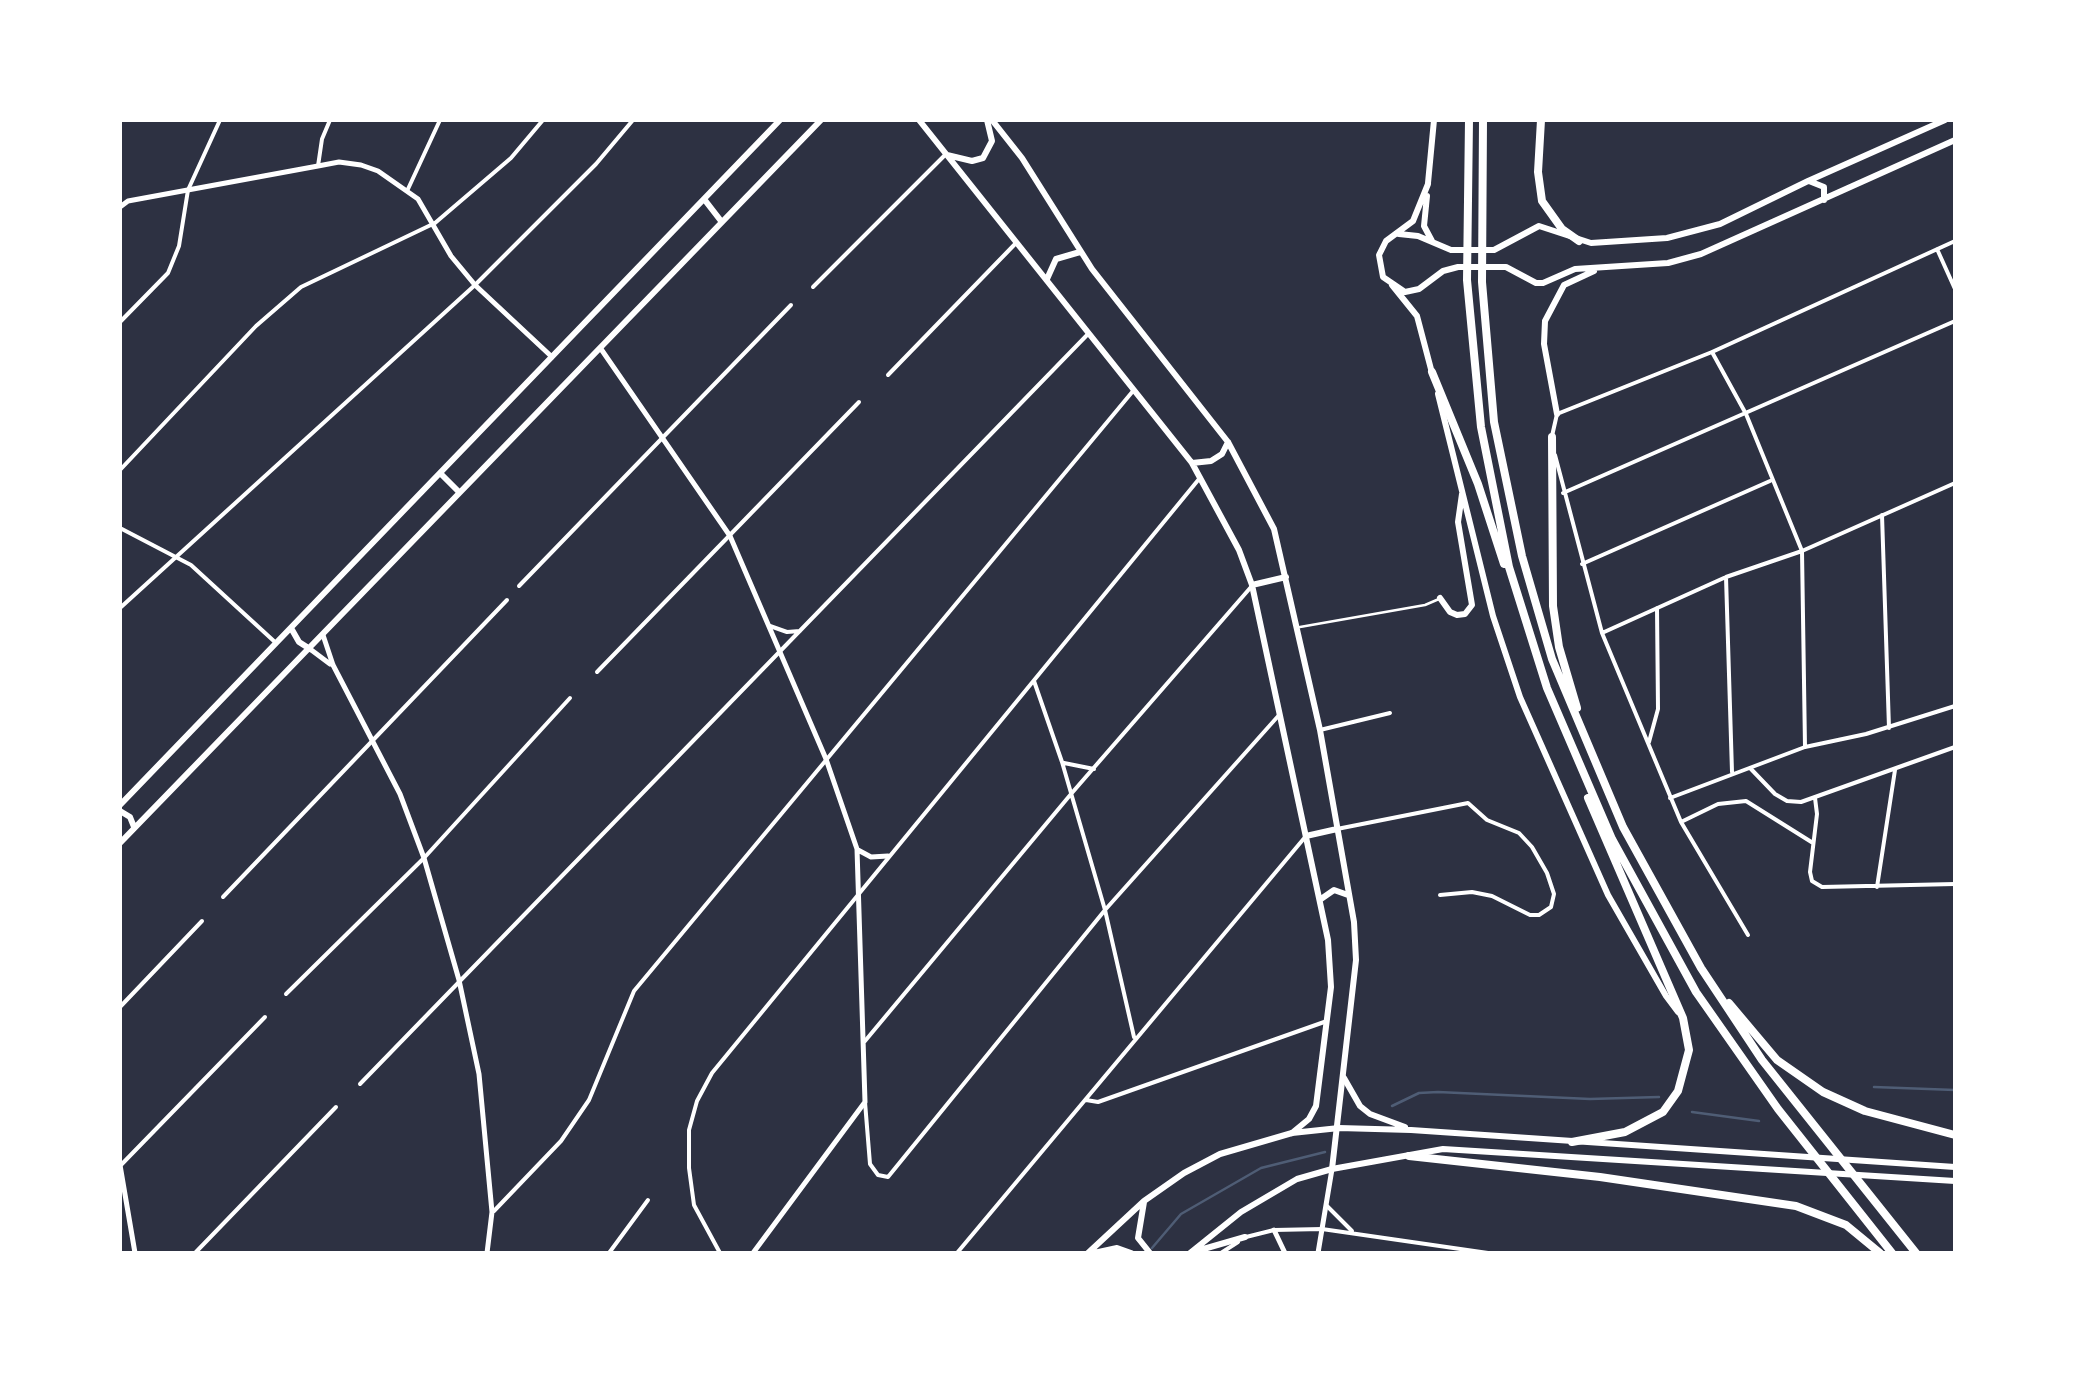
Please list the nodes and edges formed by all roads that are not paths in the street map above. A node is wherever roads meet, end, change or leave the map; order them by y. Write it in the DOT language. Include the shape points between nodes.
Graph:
graph roads {
  1 [pos="220,120"];
  2 [pos="330,120"];
  3 [pos="440,120"];
  4 [pos="543,120"];
  5 [pos="634,120"];
  6 [pos="780,120"];
  7 [pos="820,120"];
  8 [pos="919,120"];
  9 [pos="990,120"];
  10 [pos="1434,120"];
  11 [pos="1469,120"];
  12 [pos="1483,120"];
  13 [pos="1542,120"];
  14 [pos="1946,120"];
  15 [pos="1955,140"];
  16 [pos="946,154"];
  17 [pos="318,166"];
  18 [pos="1808,181"];
  19 [pos="1428,184"];
  20 [pos="408,189"];
  21 [pos="188,190"];
  22 [pos="704,199"];
  23 [pos="1824,200"];
  24 [pos="120,208"];
  25 [pos="721,221"];
  26 [pos="435,223"];
  27 [pos="1398,234"];
  28 [pos="1579,241"];
  29 [pos="1955,241"];
  30 [pos="1016,243"];
  31 [pos="1433,244"];
  32 [pos="1937,249"];
  33 [pos="1080,252"];
  34 [pos="1604,267"];
  35 [pos="1047,279"];
  36 [pos="475,285"];
  37 [pos="1392,285"];
  38 [pos="813,287"];
  39 [pos="1955,290"];
  40 [pos="791,305"];
  41 [pos="1955,321"];
  42 [pos="120,322"];
  43 [pos="1088,333"];
  44 [pos="601,350"];
  45 [pos="1712,352"];
  46 [pos="552,357"];
  47 [pos="1432,372"];
  48 [pos="888,375"];
  49 [pos="1133,391"];
  50 [pos="860,402"];
  51 [pos="1556,414"];
  52 [pos="1746,414"];
  53 [pos="1552,437"];
  54 [pos="664,438"];
  55 [pos="1228,442"];
  56 [pos="1192,463"];
  57 [pos="120,470"];
  58 [pos="440,473"];
  59 [pos="1200,478"];
  60 [pos="1771,481"];
  61 [pos="1955,483"];
  62 [pos="1463,488"];
  63 [pos="459,492"];
  64 [pos="1563,493"];
  65 [pos="1882,515"];
  66 [pos="120,528"];
  67 [pos="730,536"];
  68 [pos="1802,551"];
  69 [pos="178,557"];
  70 [pos="1582,564"];
  71 [pos="1286,577"];
  72 [pos="1726,577"];
  73 [pos="519,586"];
  74 [pos="1252,586"];
  75 [pos="1440,598"];
  76 [pos="506,600"];
  77 [pos="120,608"];
  78 [pos="1656,608"];
  79 [pos="1523,618"];
  80 [pos="768,625"];
  81 [pos="291,626"];
  82 [pos="1298,627"];
  83 [pos="800,631"];
  84 [pos="1602,633"];
  85 [pos="323,635"];
  86 [pos="276,643"];
  87 [pos="310,649"];
  88 [pos="780,652"];
  89 [pos="333,665"];
  90 [pos="597,672"];
  91 [pos="1034,681"];
  92 [pos="570,698"];
  93 [pos="1955,706"];
  94 [pos="1390,713"];
  95 [pos="1280,714"];
  96 [pos="1889,728"];
  97 [pos="1320,730"];
  98 [pos="374,740"];
  99 [pos="1648,746"];
  100 [pos="1805,747"];
  101 [pos="1955,747"];
  102 [pos="1589,751"];
  103 [pos="826,758"];
  104 [pos="1062,762"];
  105 [pos="1578,765"];
  106 [pos="1094,769"];
  107 [pos="1751,769"];
  108 [pos="1895,770"];
  109 [pos="1732,774"];
  110 [pos="1071,794"];
  111 [pos="1670,798"];
  112 [pos="1815,798"];
  113 [pos="120,808"];
  114 [pos="1681,822"];
  115 [pos="134,828"];
  116 [pos="1337,829"];
  117 [pos="1306,836"];
  118 [pos="1812,842"];
  119 [pos="120,843"];
  120 [pos="857,849"];
  121 [pos="888,856"];
  122 [pos="424,858"];
  123 [pos="1955,882"];
  124 [pos="1878,887"];
  125 [pos="1349,895"];
  126 [pos="1440,895"];
  127 [pos="859,896"];
  128 [pos="223,897"];
  129 [pos="1322,899"];
  130 [pos="1105,910"];
  131 [pos="202,921"];
  132 [pos="1748,935"];
  133 [pos="1701,968"];
  134 [pos="459,980"];
  135 [pos="286,994"];
  136 [pos="120,1007"];
  137 [pos="265,1017"];
  138 [pos="1683,1018"];
  139 [pos="1327,1021"];
  140 [pos="1134,1040"];
  141 [pos="865,1041"];
  142 [pos="1344,1078"];
  143 [pos="360,1084"];
  144 [pos="1085,1100"];
  145 [pos="865,1102"];
  146 [pos="336,1107"];
  147 [pos="1339,1128"];
  148 [pos="1411,1130"];
  149 [pos="1292,1133"];
  150 [pos="1955,1136"];
  151 [pos="1572,1142"];
  152 [pos="1409,1156"];
  153 [pos="120,1166"];
  154 [pos="1955,1166"];
  155 [pos="1332,1169"];
  156 [pos="1955,1181"];
  157 [pos="648,1200"];
  158 [pos="1144,1201"];
  159 [pos="1326,1205"];
  160 [pos="492,1212"];
  161 [pos="1274,1230"];
  162 [pos="1322,1230"];
  163 [pos="1356,1233"];
  164 [pos="1245,1237"];
  165 [pos="1129,1252"];
  166 [pos="135,1253"];
  167 [pos="195,1253"];
  168 [pos="487,1253"];
  169 [pos="610,1253"];
  170 [pos="720,1253"];
  171 [pos="753,1253"];
  172 [pos="957,1253"];
  173 [pos="1091,1253"];
  174 [pos="1150,1253"];
  175 [pos="1190,1253"];
  176 [pos="1220,1253"];
  177 [pos="1285,1253"];
  178 [pos="1318,1253"];
  179 [pos="1488,1253"];
  180 [pos="1880,1253"];
  181 [pos="1892,1253"];
  182 [pos="1916,1253"];
  1 -- 21 [label="street"];
  2 -- 17 [label="street"];
  3 -- 20 [label="street"];
  4 -- 26 [label="street" via="511,158"];
  5 -- 36 [label="street"];
  6 -- 22 [label="main road"];
  7 -- 25 [label="main road"];
  8 -- 16 [label="main road"];
  9 -- 16 [label="main road" via="992,141 983,158 972,162"];
  9 -- 33 [label="main road" via="1022,158"];
  10 -- 19 [label="main road"];
  11 -- 79 [label="highway" via="1472,352 1500,532"];
  12 -- 102 [label="highway" via="1482,282 1494,422 1533,600"];
  13 -- 28 [label="highway" via="1542,200"];
  14 -- 18 [label="main road"];
  15 -- 23 [label="main road"];
  16 -- 30 [label="main road"];
  16 -- 38 [label="street"];
  17 -- 20 [label="street" via="360,165"];
  17 -- 21 [label="street"];
  18 -- 23 [label="main road" via="1824,187"];
  18 -- 28 [label="main road" via="1695,232"];
  19 -- 27 [label="main road" via="1413,222"];
  19 -- 31 [label="main road" via="1424,226"];
  20 -- 26 [label="street"];
  21 -- 24 [label="street"];
  21 -- 42 [label="street" via="168,273"];
  22 -- 25 [label="main road"];
  22 -- 46 [label="main road"];
  23 -- 34 [label="main road" via="1701,254"];
  25 -- 44 [label="main road"];
  26 -- 36 [label="street"];
  26 -- 57 [label="street" via="301,288 256,326"];
  27 -- 31 [label="main road"];
  27 -- 37 [label="main road" via="1379,255"];
  28 -- 31 [label="main road" via="1539,226 1494,250"];
  29 -- 32 [label="street"];
  30 -- 35 [label="main road"];
  30 -- 48 [label="street"];
  32 -- 39 [label="street"];
  32 -- 45 [label="street"];
  33 -- 35 [label="main road" via="1056,258"];
  33 -- 55 [label="main road"];
  34 -- 37 [label="main road" via="1542,283 1506,267 1458,266 1412,291"];
  34 -- 51 [label="main road" via="1564,286 1549,310 1544,344"];
  35 -- 43 [label="main road"];
  36 -- 46 [label="street"];
  36 -- 69 [label="street"];
  37 -- 47 [label="main road" via="1417,316"];
  40 -- 54 [label="street"];
  41 -- 52 [label="street"];
  43 -- 49 [label="main road"];
  43 -- 83 [label="street"];
  44 -- 54 [label="street"];
  44 -- 63 [label="main road"];
  45 -- 51 [label="street"];
  45 -- 52 [label="street"];
  46 -- 58 [label="main road"];
  47 -- 62 [label="main road"];
  47 -- 79 [label="highway"];
  49 -- 56 [label="main road"];
  49 -- 103 [label="street"];
  50 -- 67 [label="street"];
  51 -- 53 [label="street"];
  52 -- 60 [label="street"];
  52 -- 64 [label="street"];
  53 -- 64 [label="street"];
  53 -- 102 [label="highway" via="1555,625"];
  54 -- 67 [label="street"];
  54 -- 73 [label="street"];
  55 -- 56 [label="main road" via="1212,460"];
  55 -- 71 [label="main road" via="1274,529"];
  56 -- 59 [label="main road"];
  58 -- 63 [label="main road"];
  58 -- 81 [label="main road"];
  59 -- 74 [label="main road"];
  59 -- 91 [label="street"];
  60 -- 68 [label="street"];
  60 -- 70 [label="street"];
  61 -- 65 [label="street"];
  62 -- 75 [label="main road" via="1458,522 1473,602 1457,615"];
  62 -- 138 [label="main road" via="1494,616 1536,739 1625,928"];
  63 -- 85 [label="main road"];
  64 -- 70 [label="street"];
  65 -- 68 [label="street"];
  65 -- 96 [label="street"];
  66 -- 69 [label="street"];
  67 -- 80 [label="street"];
  67 -- 90 [label="street"];
  68 -- 72 [label="street"];
  68 -- 100 [label="street"];
  69 -- 77 [label="street"];
  69 -- 86 [label="street"];
  70 -- 84 [label="street"];
  71 -- 74 [label="main road"];
  71 -- 82 [label="main road"];
  72 -- 78 [label="street"];
  72 -- 109 [label="street"];
  74 -- 95 [label="main road"];
  74 -- 106 [label="street"];
  75 -- 82 [label="lane"];
  76 -- 98 [label="street"];
  78 -- 84 [label="street"];
  78 -- 99 [label="street" via="1658,709"];
  79 -- 105 [label="highway"];
  80 -- 83 [label="street"];
  80 -- 88 [label="street"];
  81 -- 86 [label="main road"];
  81 -- 87 [label="main road"];
  82 -- 97 [label="main road"];
  83 -- 88 [label="street"];
  84 -- 99 [label="street"];
  85 -- 87 [label="main road"];
  85 -- 89 [label="street"];
  86 -- 113 [label="main road"];
  87 -- 89 [label="street"];
  87 -- 115 [label="main road"];
  88 -- 103 [label="street"];
  88 -- 134 [label="street"];
  89 -- 98 [label="street"];
  91 -- 104 [label="street"];
  91 -- 121 [label="street"];
  92 -- 122 [label="street"];
  93 -- 96 [label="street"];
  94 -- 97 [label="street"];
  95 -- 117 [label="main road"];
  95 -- 130 [label="street"];
  96 -- 100 [label="street"];
  97 -- 116 [label="main road"];
  98 -- 122 [label="street"];
  98 -- 128 [label="street"];
  99 -- 111 [label="street"];
  100 -- 107 [label="street"];
  101 -- 108 [label="street"];
  102 -- 133 [label="highway" via="1640,861"];
  103 -- 120 [label="street"];
  103 -- 160 [label="street" via="634,991 589,1100 561,1141"];
  104 -- 106 [label="street"];
  104 -- 110 [label="street"];
  105 -- 138 [label="highway"];
  105 -- 181 [label="highway" via="1696,992"];
  106 -- 110 [label="street"];
  107 -- 109 [label="street"];
  107 -- 112 [label="street" via="1787,801"];
  108 -- 112 [label="street"];
  108 -- 124 [label="street"];
  109 -- 111 [label="street"];
  110 -- 130 [label="street"];
  110 -- 141 [label="street"];
  111 -- 114 [label="street"];
  112 -- 118 [label="street"];
  113 -- 115 [label="main road"];
  114 -- 118 [label="street" via="1718,804 1746,802"];
  114 -- 132 [label="street"];
  115 -- 119 [label="main road"];
  116 -- 117 [label="main road"];
  116 -- 125 [label="main road"];
  116 -- 126 [label="street" via="1468,803 1486,820 1520,833 1554,894 1551,907 1539,915 1482,894"];
  117 -- 129 [label="main road"];
  117 -- 140 [label="street"];
  118 -- 124 [label="street" via="1812,881 1822,888"];
  120 -- 121 [label="street"];
  120 -- 127 [label="street"];
  121 -- 127 [label="street"];
  122 -- 134 [label="street"];
  122 -- 135 [label="street"];
  123 -- 124 [label="street"];
  125 -- 129 [label="main road" via="1334,890"];
  125 -- 142 [label="main road" via="1356,960"];
  127 -- 141 [label="street"];
  127 -- 170 [label="street" via="697,1100 689,1130 694,1205"];
  129 -- 139 [label="main road" via="1331,987"];
  130 -- 140 [label="street"];
  130 -- 145 [label="street" via="892,1174 882,1178 868,1159"];
  131 -- 136 [label="street"];
  133 -- 150 [label="highway" via="1751,1032 1797,1076 1851,1106"];
  133 -- 182 [label="highway" via="1762,1060"];
  134 -- 143 [label="street"];
  134 -- 160 [label="street" via="479,1074"];
  137 -- 153 [label="street"];
  138 -- 151 [label="highway" via="1687,1065 1663,1112 1625,1132"];
  139 -- 144 [label="street" via="1098,1102"];
  139 -- 149 [label="main road" via="1316,1106"];
  140 -- 144 [label="street"];
  141 -- 145 [label="street"];
  142 -- 147 [label="main road"];
  142 -- 148 [label="main road" via="1370,1114"];
  144 -- 172 [label="street"];
  145 -- 171 [label="street"];
  146 -- 167 [label="street"];
  147 -- 148 [label="main road"];
  147 -- 149 [label="main road"];
  147 -- 155 [label="main road"];
  148 -- 151 [label="main road"];
  149 -- 158 [label="main road" via="1220,1154"];
  151 -- 154 [label="main road"];
  152 -- 155 [label="main road"];
  152 -- 156 [label="main road" via="1443,1149"];
  152 -- 180 [label="highway" via="1796,1206 1846,1225"];
  153 -- 166 [label="street"];
  155 -- 159 [label="street"];
  155 -- 175 [label="main road" via="1263,1198"];
  157 -- 169 [label="street"];
  158 -- 173 [label="main road"];
  158 -- 174 [label="main road" via="1138,1238"];
  159 -- 162 [label="street"];
  159 -- 163 [label="street"];
  160 -- 168 [label="street"];
  161 -- 162 [label="street"];
  161 -- 164 [label="street"];
  161 -- 177 [label="street"];
  162 -- 163 [label="street"];
  162 -- 178 [label="street"];
  163 -- 179 [label="street"];
  164 -- 175 [label="main road"];
  164 -- 176 [label="street"];
  165 -- 173 [label="main road"];
}
